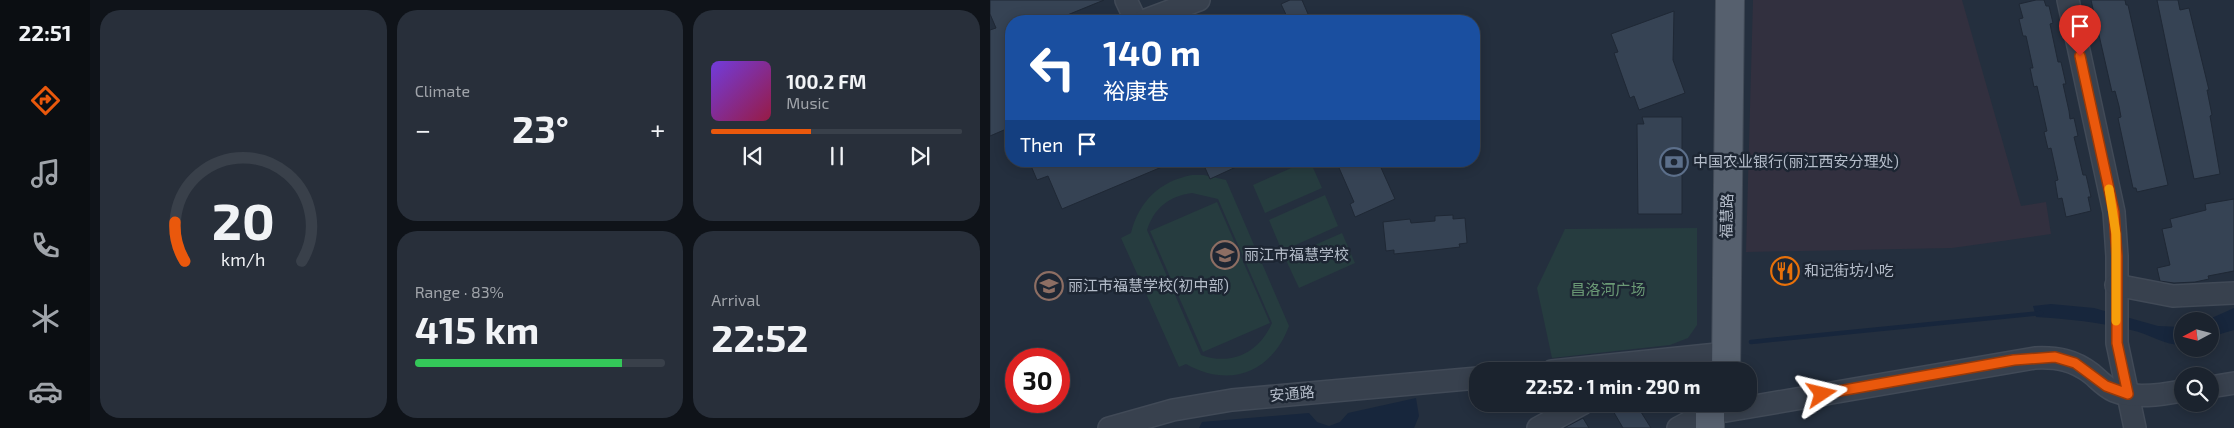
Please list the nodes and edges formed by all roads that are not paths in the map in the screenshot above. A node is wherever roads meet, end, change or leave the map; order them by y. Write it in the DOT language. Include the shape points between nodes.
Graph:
graph roads {
  1 [pos="1126,0"];
  2 [pos="1199,0"];
  3 [pos="1714,0"];
  4 [pos="1730,0"];
  5 [pos="2068,0"];
  6 [pos="1133,15"];
  7 [pos="1158,15"];
  8 [pos="2116,291"];
  9 [pos="2234,293"];
  10 [pos="1718,362"];
  11 [pos="1718,362"];
  12 [pos="1469,379"];
  13 [pos="2234,383"];
  14 [pos="2219,386"];
  15 [pos="2174,392"];
  16 [pos="2128,394"];
  17 [pos="1567,412"];
  18 [pos="1718,414"];
  19 [pos="1167,420"];
  20 [pos="1108,428"];
  21 [pos="1538,428"];
  22 [pos="1678,428"];
  23 [pos="2135,428"];
  1 -- 6 [label="street"];
  2 -- 7 [label="street"];
  3 -- 10 [label="main road, 福慧路"];
  4 -- 11 [label="main road, 福慧路"];
  5 -- 8 [label="street" via="2114,212"];
  8 -- 9 [label="street" via="2173,296"];
  8 -- 16 [label="street" via="2117,343"];
  12 -- 19 [label="street, 安通路" via="1232,400"];
  13 -- 14 [label="street"];
  15 -- 16 [label="street"];
  16 -- 18 [label="street" via="2106,386 2075,363 2042,357"];
  16 -- 23 [label="street"];
  17 -- 21 [label="street"];
  18 -- 22 [label="street"];
  19 -- 20 [label="street, 安通路"];
}
